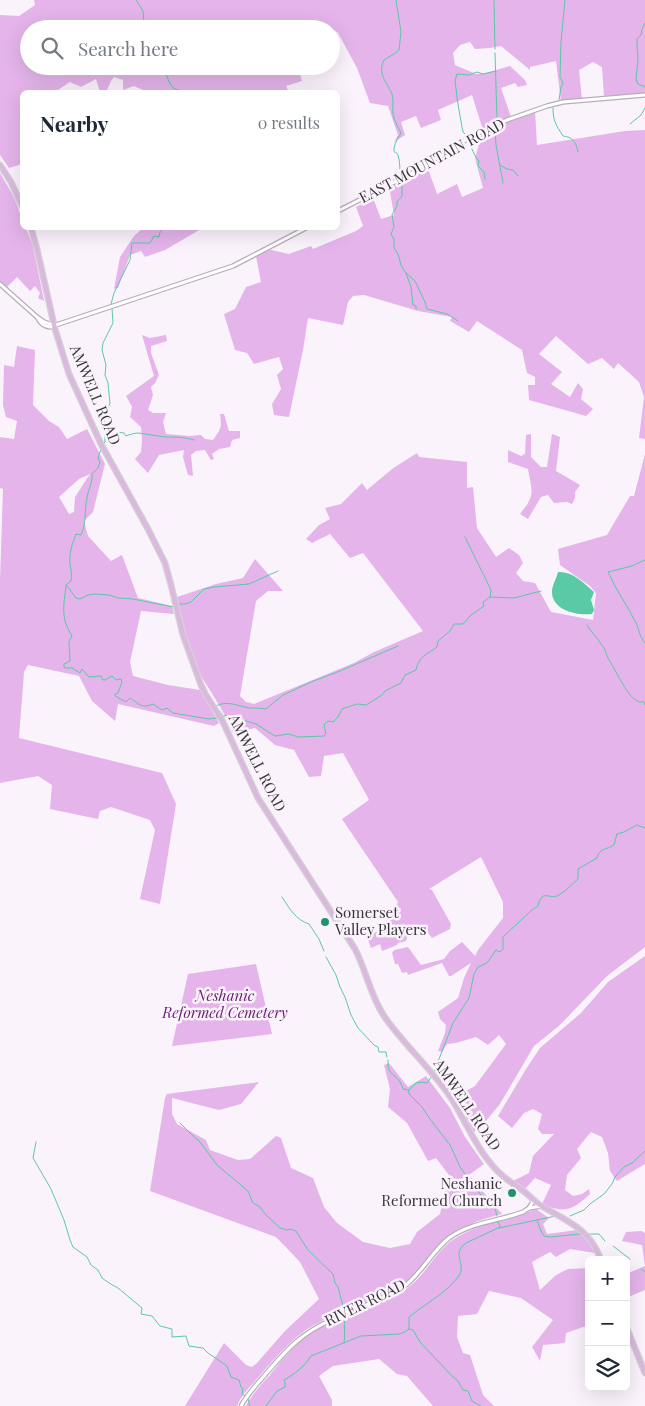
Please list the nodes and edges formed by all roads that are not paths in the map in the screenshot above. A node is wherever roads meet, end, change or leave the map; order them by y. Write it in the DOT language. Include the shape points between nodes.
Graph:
graph roads {
  1 [pos="645,95"];
  2 [pos="0,165"];
  3 [pos="20,202"];
  4 [pos="340,210"];
  5 [pos="32,230"];
  6 [pos="302,230"];
  7 [pos="0,284"];
  8 [pos="51,310"];
  9 [pos="39,318"];
  10 [pos="54,325"];
  11 [pos="534,1200"];
  12 [pos="542,1206"];
  13 [pos="529,1208"];
  14 [pos="599,1256"];
  15 [pos="630,1336"];
  16 [pos="645,1372"];
  17 [pos="241,1406"];
  1 -- 4 [label="street, EAST MOUNTAIN ROAD" via="563,102 507,120 481,131 417,170"];
  2 -- 3 [label="main road"];
  5 -- 8 [label="main road, AMWELL ROAD"];
  6 -- 10 [label="street" via="233,266"];
  7 -- 9 [label="street"];
  8 -- 9 [label="street" via="45,320"];
  8 -- 10 [label="main road, AMWELL ROAD"];
  9 -- 10 [label="street" via="45,326"];
  10 -- 11 [label="main road, AMWELL ROAD" via="69,374 95,432 163,558 182,635 197,675 254,789 351,943 383,1014 440,1082 497,1170"];
  11 -- 12 [label="main road, AMWELL ROAD"];
  11 -- 13 [label="street"];
  12 -- 13 [label="street, RIVER ROAD"];
  12 -- 14 [label="main road, AMWELL ROAD" via="584,1232"];
  13 -- 17 [label="street, RIVER ROAD" via="451,1236 401,1288 303,1335 248,1394"];
  15 -- 16 [label="main road"];
}
